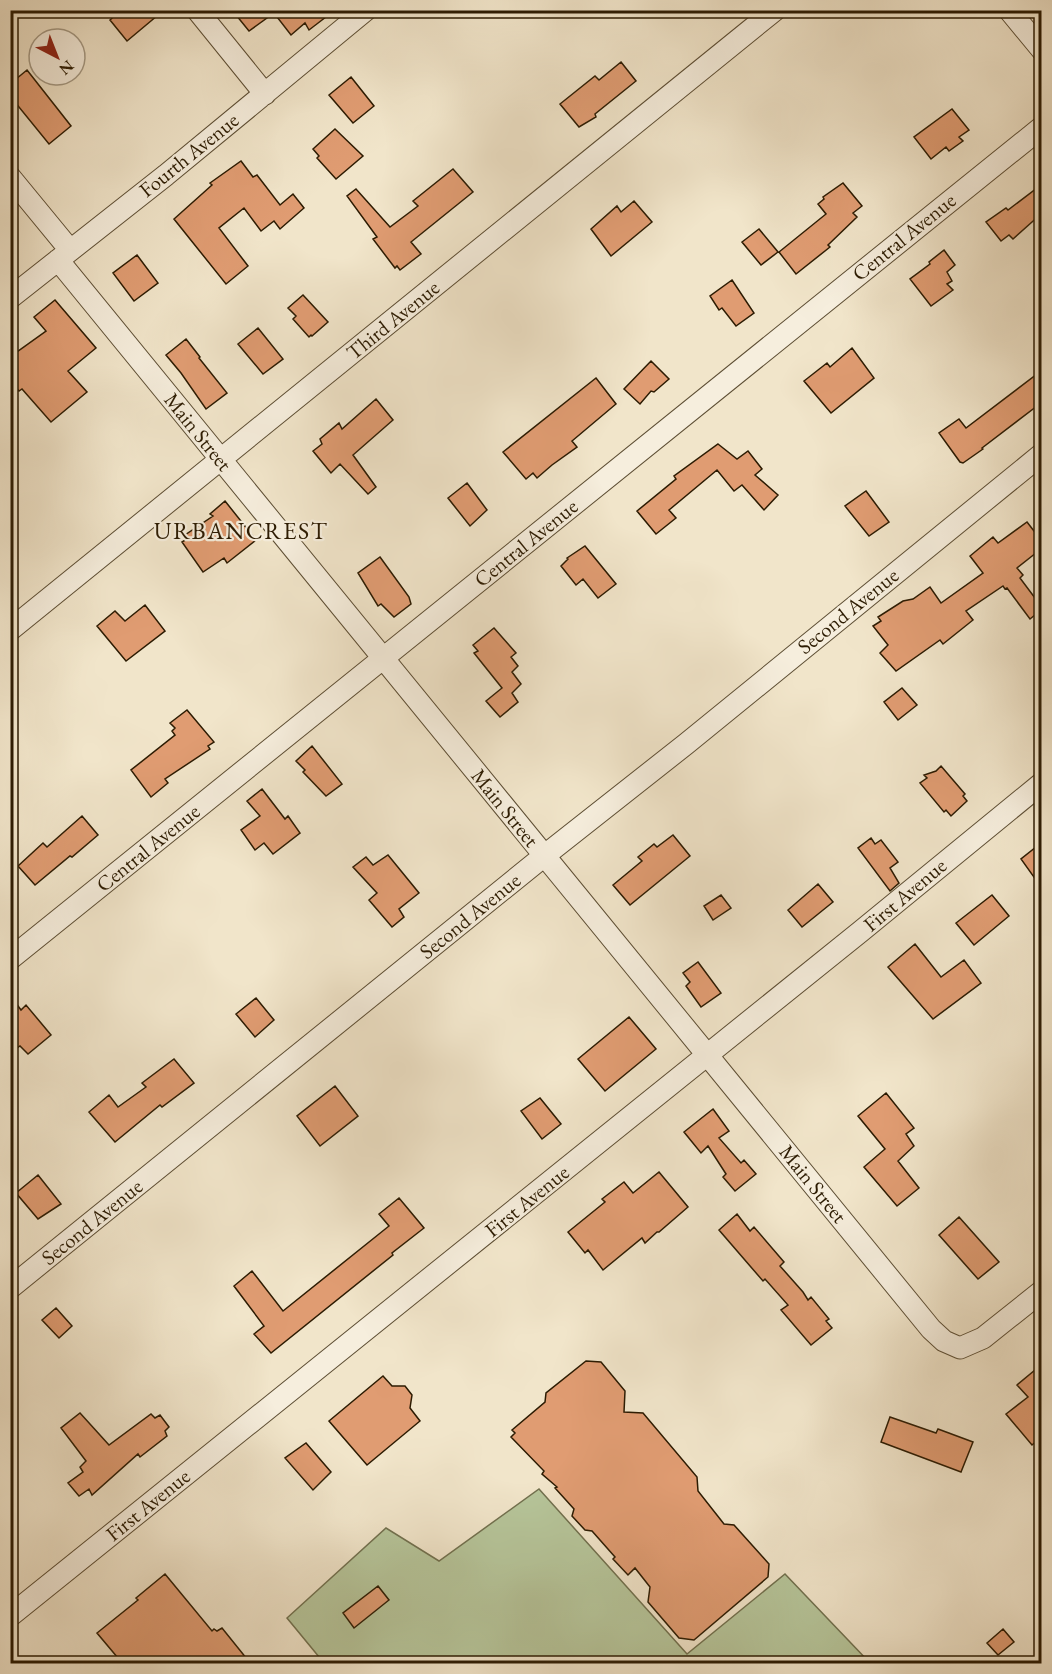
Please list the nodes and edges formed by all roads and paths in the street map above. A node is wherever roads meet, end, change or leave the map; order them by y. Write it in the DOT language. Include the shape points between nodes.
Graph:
graph roads {
  1 [pos="197,10"];
  2 [pos="366,10"];
  3 [pos="775,10"];
  4 [pos="1009,10"];
  5 [pos="1041,50"];
  6 [pos="265,94"];
  7 [pos="1041,127"];
  8 [pos="10,177"];
  9 [pos="64,255"];
  10 [pos="10,298"];
  11 [pos="1041,454"];
  12 [pos="220,459"];
  13 [pos="10,630"];
  14 [pos="382,658"];
  15 [pos="1041,783"];
  16 [pos="544,856"];
  17 [pos="10,959"];
  18 [pos="706,1055"];
  19 [pos="10,1288"];
  20 [pos="1041,1291"];
  21 [pos="10,1616"];
  1 -- 6 [label="street"];
  2 -- 6 [label="street, Fourth Avenue"];
  3 -- 12 [label="street, Third Avenue"];
  4 -- 5 [label="street"];
  6 -- 9 [label="street, Fourth Avenue"];
  7 -- 14 [label="street, Central Avenue"];
  8 -- 9 [label="street, Main Street"];
  9 -- 10 [label="street, Fourth Avenue"];
  9 -- 12 [label="street, Main Street"];
  11 -- 16 [label="street, Second Avenue"];
  12 -- 13 [label="street, Third Avenue"];
  12 -- 14 [label="street, Main Street"];
  14 -- 16 [label="street, Main Street"];
  14 -- 17 [label="street, Central Avenue"];
  15 -- 18 [label="street, First Avenue"];
  16 -- 18 [label="street, Main Street"];
  16 -- 19 [label="street, Second Avenue"];
  18 -- 20 [label="street, Main Street" via="944,1341 960,1348 983,1338"];
  18 -- 21 [label="street, First Avenue"];
}
